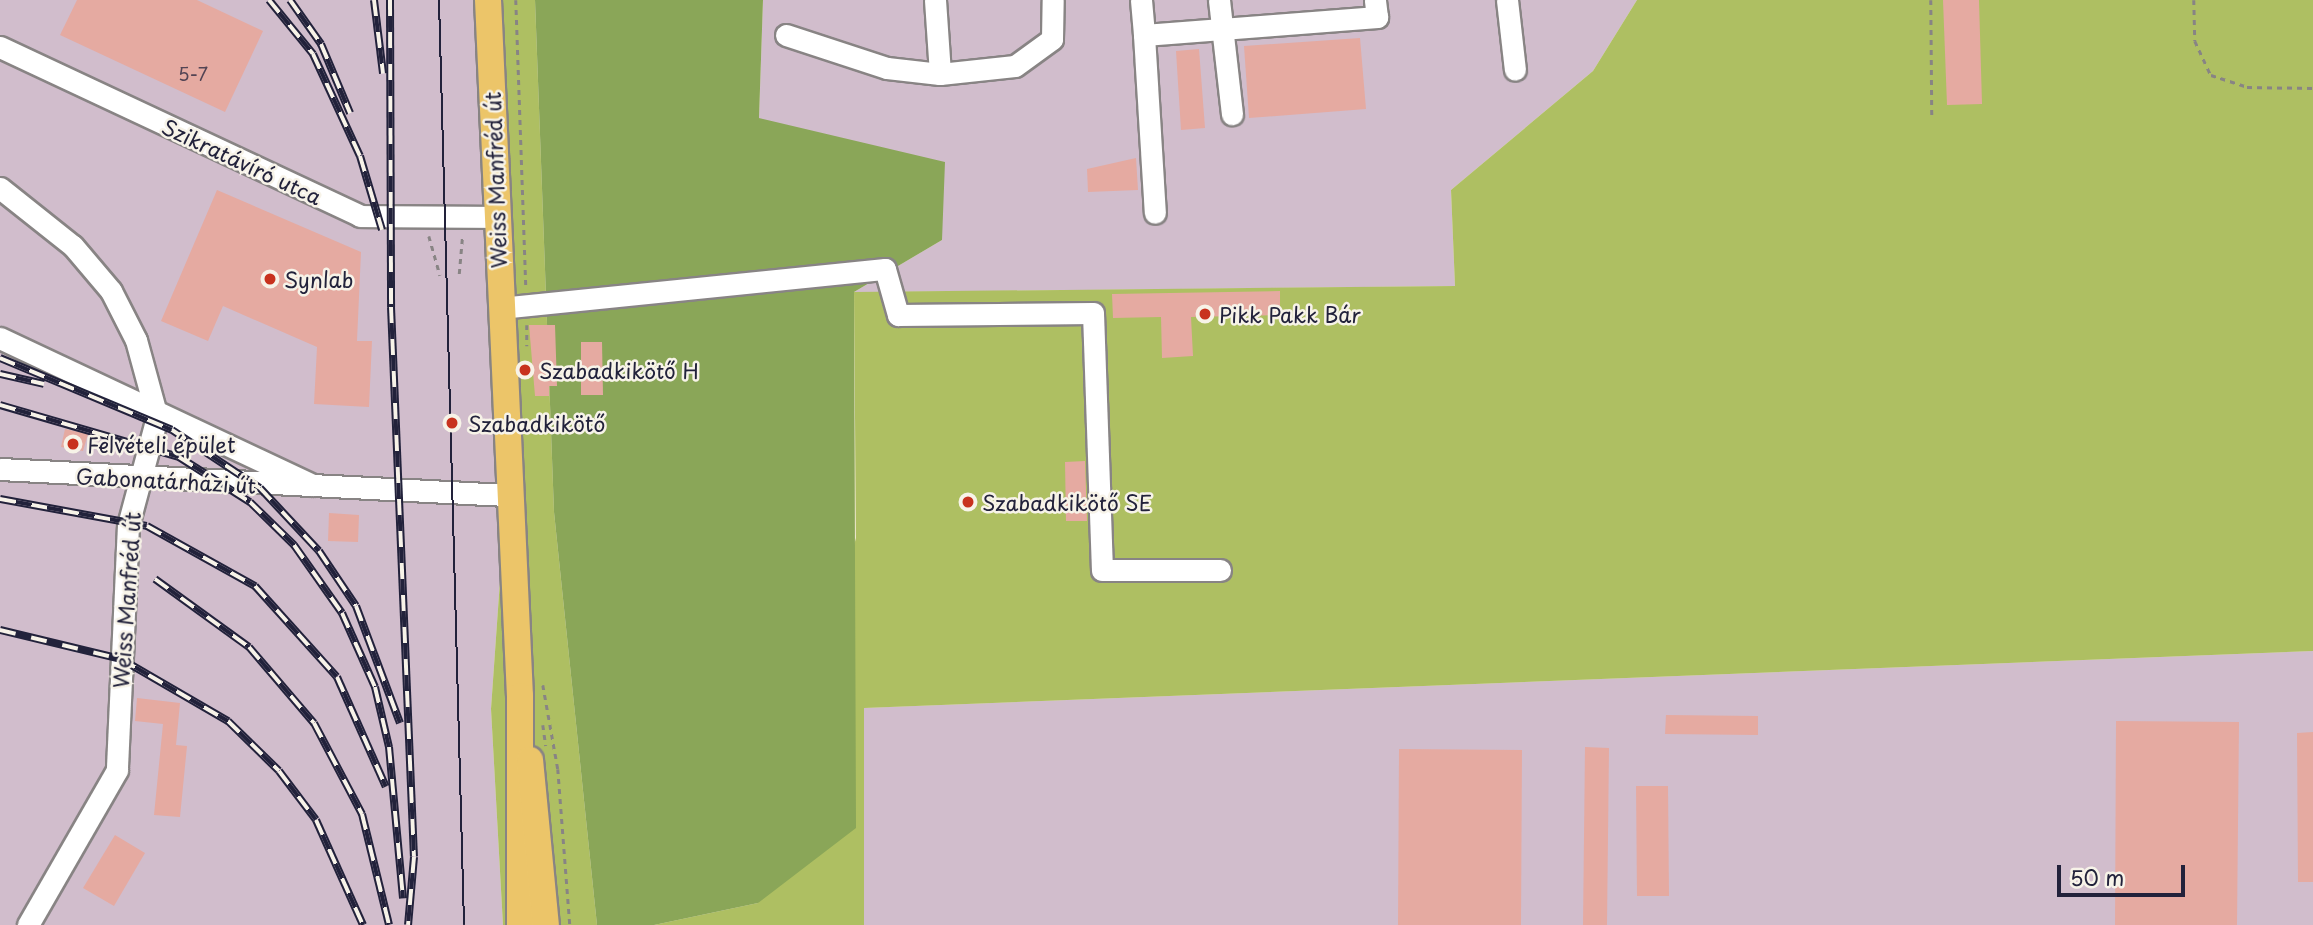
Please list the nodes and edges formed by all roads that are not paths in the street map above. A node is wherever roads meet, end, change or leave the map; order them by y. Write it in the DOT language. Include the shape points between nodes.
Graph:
graph roads {
  1 [pos="488,0"];
  2 [pos="935,0"];
  3 [pos="1053,0"];
  4 [pos="1141,0"];
  5 [pos="1219,0"];
  6 [pos="1375,0"];
  7 [pos="1507,0"];
  8 [pos="1223,29"];
  9 [pos="786,34"];
  10 [pos="1144,35"];
  11 [pos="0,47"];
  12 [pos="1516,70"];
  13 [pos="940,74"];
  14 [pos="1232,114"];
  15 [pos="0,188"];
  16 [pos="1155,213"];
  17 [pos="497,217"];
  18 [pos="500,307"];
  19 [pos="0,338"];
  20 [pos="156,408"];
  21 [pos="0,470"];
  22 [pos="142,478"];
  23 [pos="326,489"];
  24 [pos="506,495"];
  25 [pos="1220,570"];
  26 [pos="520,696"];
  27 [pos="28,925"];
  28 [pos="520,925"];
  29 [pos="547,925"];
  1 -- 17 [label="main road, Weiss Manfréd út"];
  2 -- 13 [label="street"];
  3 -- 13 [label="street" via="1052,39 1037,54 1015,66"];
  4 -- 10 [label="street"];
  5 -- 8 [label="street"];
  6 -- 8 [label="street" via="1377,17"];
  7 -- 12 [label="street"];
  8 -- 10 [label="street"];
  8 -- 14 [label="street"];
  9 -- 13 [label="street" via="887,68"];
  10 -- 16 [label="street"];
  11 -- 17 [label="street, Szikratávíró utca" via="360,216"];
  15 -- 20 [label="street, Weiss Manfréd út" via="73,246 111,291 136,340"];
  17 -- 18 [label="main road, Weiss Manfréd út"];
  18 -- 24 [label="main road, Weiss Manfréd út"];
  18 -- 25 [label="street" via="885,269 898,315 1093,313 1102,570"];
  19 -- 20 [label="street"];
  20 -- 22 [label="street, Weiss Manfréd út" via="158,430"];
  20 -- 23 [label="street"];
  21 -- 22 [label="street, Gabonatárházi út"];
  22 -- 23 [label="street, Gabonatárházi út"];
  22 -- 27 [label="street, Weiss Manfréd út" via="126,541 117,770"];
  23 -- 24 [label="street, Gabonatárházi út"];
  24 -- 26 [label="main road, Weiss Manfréd út"];
  26 -- 28 [label="main road, Weiss Manfréd út"];
  26 -- 29 [label="main road, Weiss Manfréd út" via="540,824"];
}
